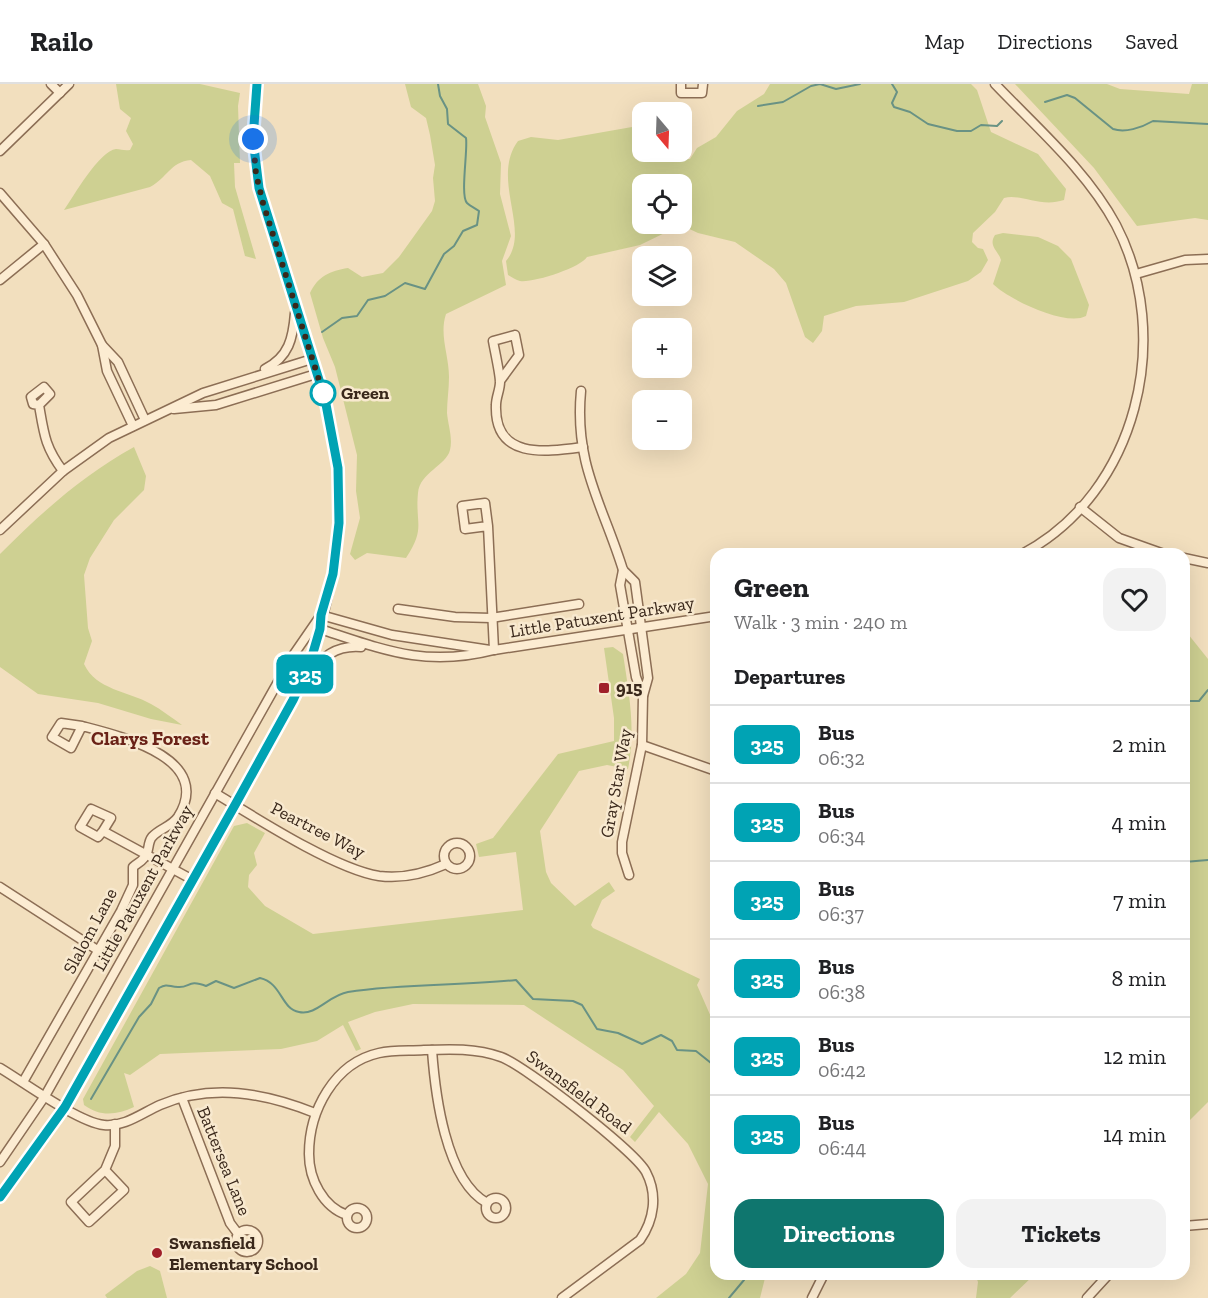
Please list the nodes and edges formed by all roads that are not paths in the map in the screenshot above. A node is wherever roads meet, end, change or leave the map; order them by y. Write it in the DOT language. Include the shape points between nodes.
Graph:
graph roads {
  1 [pos="51,84"];
  2 [pos="69,84"];
  3 [pos="257,84"];
  4 [pos="681,84"];
  5 [pos="703,84"];
  6 [pos="995,84"];
  7 [pos="60,93"];
  8 [pos="0,150"];
  9 [pos="0,193"];
  10 [pos="45,244"];
  11 [pos="1208,259"];
  12 [pos="1136,274"];
  13 [pos="0,279"];
  14 [pos="295,307"];
  15 [pos="102,345"];
  16 [pos="312,359"];
  17 [pos="316,374"];
  18 [pos="248,378"];
  19 [pos="500,381"];
  20 [pos="581,391"];
  21 [pos="39,405"];
  22 [pos="171,410"];
  23 [pos="146,420"];
  24 [pos="133,426"];
  25 [pos="583,447"];
  26 [pos="63,471"];
  27 [pos="1080,507"];
  28 [pos="488,526"];
  29 [pos="0,530"];
  30 [pos="1031,548"];
  31 [pos="1147,548"];
  32 [pos="1190,559"];
  33 [pos="1208,563"];
  34 [pos="623,570"];
  35 [pos="579,604"];
  36 [pos="398,609"];
  37 [pos="321,615"];
  38 [pos="710,617"];
  39 [pos="491,618"];
  40 [pos="311,627"];
  41 [pos="642,627"];
  42 [pos="320,629"];
  43 [pos="627,629"];
  44 [pos="370,648"];
  45 [pos="494,650"];
  46 [pos="643,696"];
  47 [pos="293,700"];
  48 [pos="82,726"];
  49 [pos="642,745"];
  50 [pos="710,769"];
  51 [pos="216,793"];
  52 [pos="235,805"];
  53 [pos="103,831"];
  54 [pos="147,854"];
  55 [pos="446,864"];
  56 [pos="173,870"];
  57 [pos="629,875"];
  58 [pos="192,880"];
  59 [pos="0,887"];
  60 [pos="99,951"];
  61 [pos="432,1050"];
  62 [pos="0,1068"];
  63 [pos="22,1082"];
  64 [pos="45,1096"];
  65 [pos="182,1098"];
  66 [pos="65,1107"];
  67 [pos="315,1113"];
  68 [pos="115,1124"];
  69 [pos="0,1162"];
  70 [pos="105,1170"];
  71 [pos="0,1197"];
  72 [pos="487,1203"];
  73 [pos="347,1215"];
  74 [pos="1208,1224"];
  75 [pos="1190,1226"];
  76 [pos="239,1234"];
  77 [pos="821,1280"];
  78 [pos="1104,1280"];
  79 [pos="562,1298"];
  80 [pos="812,1298"];
  81 [pos="1087,1298"];
  1 -- 7 [label="street"];
  2 -- 7 [label="street"];
  3 -- 14 [label="street, Little Patuxent Parkway" via="253,130 256,174"];
  4 -- 5 [label="street" via="681,93 702,93"];
  6 -- 12 [label="street" via="1105,207"];
  7 -- 8 [label="street"];
  9 -- 10 [label="street"];
  10 -- 13 [label="street"];
  10 -- 15 [label="street"];
  11 -- 12 [label="street" via="1185,260"];
  12 -- 27 [label="street" via="1144,344 1137,398 1115,457"];
  14 -- 16 [label="street, Little Patuxent Parkway"];
  14 -- 18 [label="street" via="294,332 288,349 275,364"];
  15 -- 23 [label="street" via="118,362"];
  15 -- 24 [label="street" via="107,370"];
  16 -- 17 [label="street, Little Patuxent Parkway"];
  16 -- 18 [label="street"];
  17 -- 22 [label="street" via="216,405"];
  17 -- 37 [label="street, Little Patuxent Parkway" via="330,421 340,497 333,574"];
  18 -- 22 [label="street" via="203,393"];
  19 -- 19 [label="street" via="494,341 515,334 519,355"];
  19 -- 25 [label="street" via="496,406 500,425 510,440 535,452"];
  20 -- 25 [label="street"];
  21 -- 26 [label="street" via="47,447"];
  22 -- 23 [label="street"];
  23 -- 24 [label="street"];
  24 -- 26 [label="street"];
  25 -- 34 [label="street" via="590,485"];
  26 -- 29 [label="street"];
  27 -- 30 [label="street"];
  27 -- 31 [label="street" via="1119,538"];
  28 -- 39 [label="street"];
  32 -- 33 [label="street"];
  34 -- 41 [label="street, Gray Star Way" via="635,582"];
  34 -- 43 [label="street, Gray Star Way" via="620,585"];
  35 -- 39 [label="street"];
  36 -- 39 [label="street"];
  37 -- 40 [label="street, Little Patuxent Parkway"];
  37 -- 42 [label="street, Little Patuxent Parkway"];
  37 -- 45 [label="street, Little Patuxent Parkway" via="392,635"];
  38 -- 41 [label="street, Little Patuxent Parkway"];
  39 -- 45 [label="street"];
  40 -- 42 [label="street, Little Patuxent Parkway"];
  40 -- 51 [label="street, Little Patuxent Parkway"];
  41 -- 43 [label="street, Little Patuxent Parkway"];
  41 -- 46 [label="street, Gray Star Way" via="648,678"];
  42 -- 44 [label="street, Little Patuxent Parkway"];
  42 -- 47 [label="street, Little Patuxent Parkway"];
  43 -- 45 [label="street, Little Patuxent Parkway"];
  43 -- 46 [label="street, Gray Star Way"];
  44 -- 45 [label="street, Little Patuxent Parkway" via="438,658 464,658"];
  44 -- 47 [label="street" via="350,646 329,653 316,665"];
  46 -- 49 [label="street, Gray Star Way"];
  47 -- 52 [label="street, Little Patuxent Parkway"];
  48 -- 54 [label="street, Slalom Lane" via="112,733 164,755 182,774 186,792 182,809 172,824 151,839"];
  49 -- 50 [label="street"];
  49 -- 57 [label="street, Gray Star Way" via="622,842"];
  51 -- 52 [label="street, Peartree Way"];
  51 -- 56 [label="street, Little Patuxent Parkway"];
  52 -- 55 [label="street, Peartree Way" via="337,861 365,872 397,877"];
  52 -- 58 [label="street, Little Patuxent Parkway"];
  53 -- 54 [label="street"];
  54 -- 56 [label="street"];
  54 -- 60 [label="street, Slalom Lane" via="133,867 133,885"];
  56 -- 58 [label="street"];
  56 -- 64 [label="street, Little Patuxent Parkway"];
  58 -- 66 [label="street, Little Patuxent Parkway"];
  59 -- 60 [label="street"];
  60 -- 63 [label="street, Slalom Lane"];
  61 -- 67 [label="street, Swansfield Road" via="378,1053 357,1062 327,1090"];
  61 -- 72 [label="street" via="437,1106 447,1140 472,1190"];
  61 -- 79 [label="street, Swansfield Road" via="477,1050 516,1064 625,1148 645,1169 653,1198 646,1232 627,1252"];
  62 -- 63 [label="street"];
  63 -- 64 [label="street"];
  64 -- 66 [label="street"];
  64 -- 69 [label="street, Little Patuxent Parkway"];
  65 -- 67 [label="street" via="212,1092 244,1092 280,1099"];
  65 -- 68 [label="street"];
  65 -- 76 [label="street, Battersea Lane" via="230,1223"];
  66 -- 68 [label="street" via="94,1123"];
  66 -- 71 [label="street, Little Patuxent Parkway"];
  67 -- 73 [label="street, Swansfield Road" via="309,1143 312,1172 330,1206"];
  68 -- 70 [label="street" via="115,1146"];
  70 -- 70 [label="street" via="124,1190 89,1222 71,1202"];
  74 -- 75 [label="street"];
  77 -- 80 [label="street"];
  78 -- 81 [label="street"];
}
